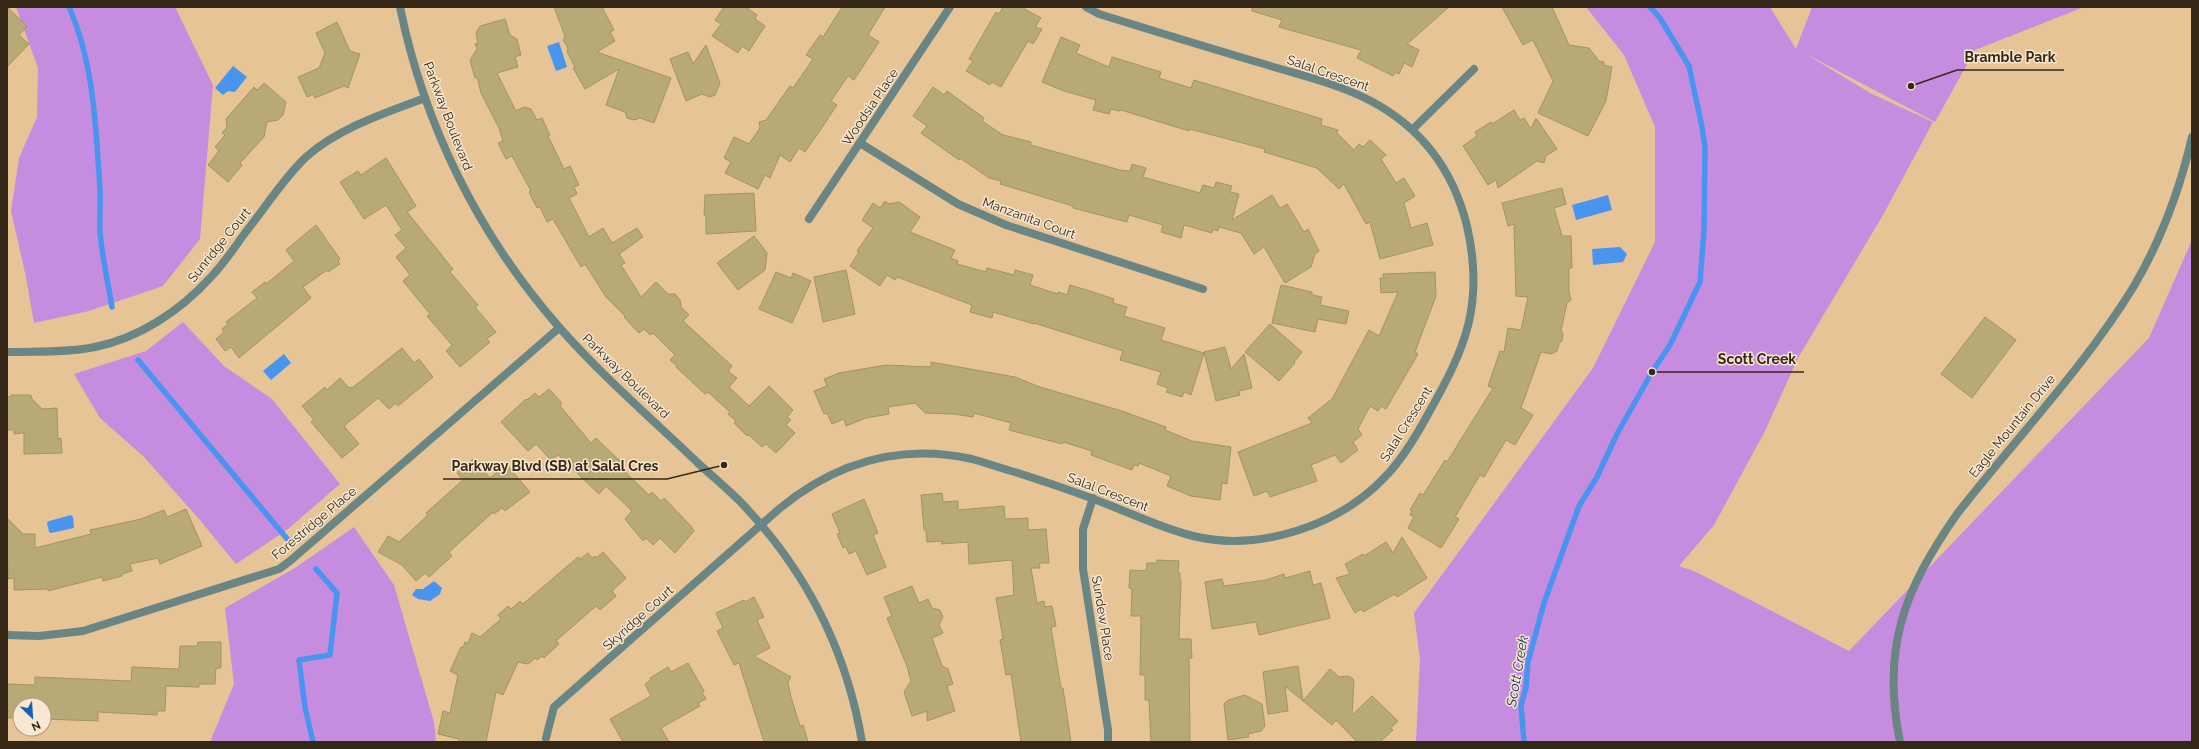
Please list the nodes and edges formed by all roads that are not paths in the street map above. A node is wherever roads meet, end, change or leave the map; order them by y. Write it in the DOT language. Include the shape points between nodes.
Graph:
graph roads {
  1 [pos="400,7"];
  2 [pos="950,7"];
  3 [pos="1086,7"];
  4 [pos="1474,69"];
  5 [pos="425,98"];
  6 [pos="1414,129"];
  7 [pos="2192,137"];
  8 [pos="860,143"];
  9 [pos="808,219"];
  10 [pos="1203,288"];
  11 [pos="559,328"];
  12 [pos="7,352"];
  13 [pos="1093,498"];
  14 [pos="761,525"];
  15 [pos="7,635"];
  16 [pos="546,738"];
  17 [pos="862,742"];
  18 [pos="1108,742"];
  19 [pos="1900,742"];
  1 -- 5 [label="street, Parkway Boulevard"];
  2 -- 8 [label="street, Woodsia Place"];
  3 -- 6 [label="street, Salal Crescent" via="1099,14 1360,96 1396,115"];
  4 -- 6 [label="street"];
  5 -- 11 [label="street, Parkway Boulevard" via="454,168 480,218 521,280"];
  5 -- 12 [label="street, Sunridge Court" via="379,115 336,136 306,157 211,277 193,296 166,316 127,336 95,347"];
  6 -- 13 [label="street, Salal Crescent" via="1444,169 1463,211 1473,266 1472,305 1469,329 1453,370 1417,434 1394,468 1372,490 1324,520 1291,532 1249,539 1192,536"];
  7 -- 19 [label="street, Eagle Mountain Drive" via="2171,207 2160,235 2134,285 2097,341 1957,514 1936,544 1917,579 1903,616 1895,655 1895,707"];
  8 -- 9 [label="street, Woodsia Place"];
  8 -- 10 [label="street, Manzanita Court" via="953,201 1000,222"];
  11 -- 14 [label="street, Parkway Boulevard" via="747,508"];
  11 -- 15 [label="street, Forestridge Place" via="279,568 82,631 39,636"];
  13 -- 14 [label="street, Salal Crescent" via="973,459 904,453 867,460 831,474 801,491"];
  13 -- 18 [label="street, Sundew Place" via="1083,529 1083,569"];
  14 -- 16 [label="street, Skyridge Court" via="554,707"];
  14 -- 17 [label="street, Parkway Boulevard" via="804,581 829,630 850,685"];
}
